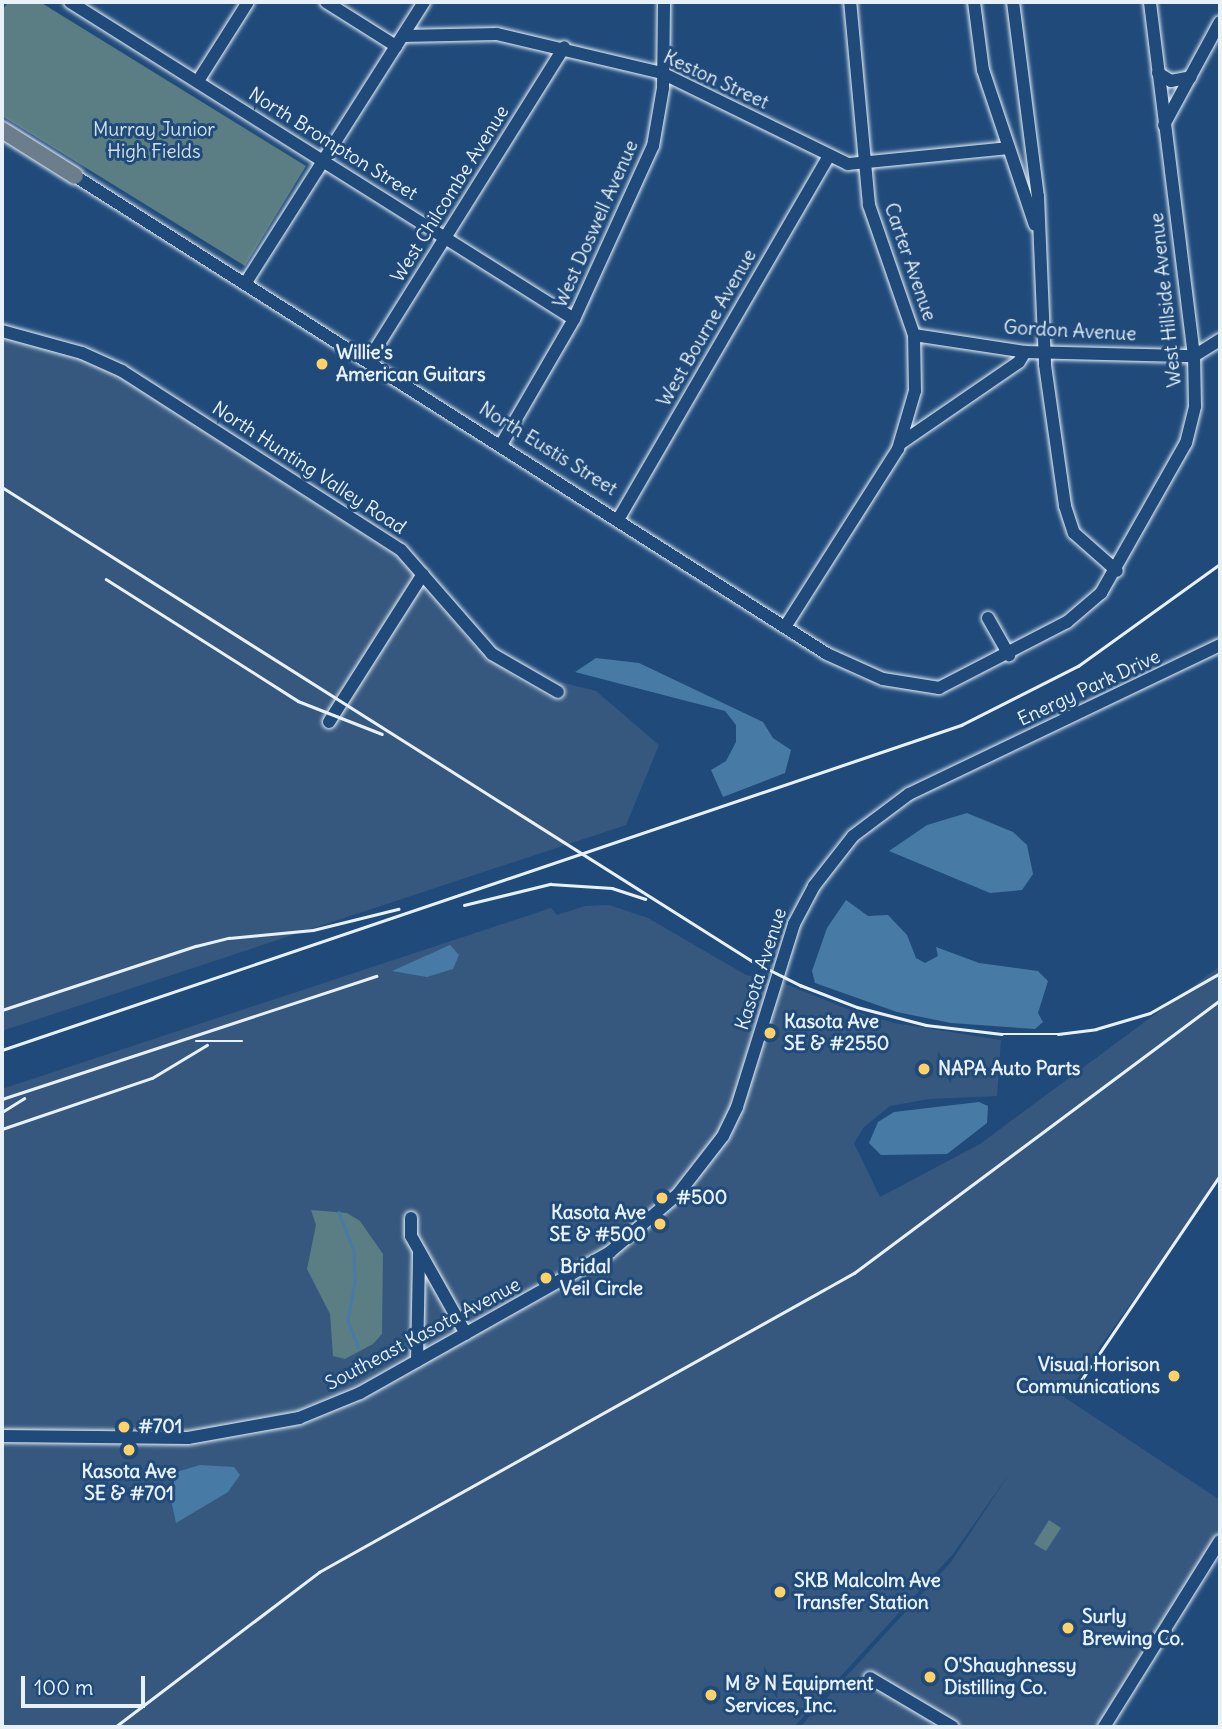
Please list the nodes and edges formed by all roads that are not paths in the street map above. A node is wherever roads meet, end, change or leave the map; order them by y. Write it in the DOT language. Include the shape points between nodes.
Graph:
graph roads {
  1 [pos="70,2"];
  2 [pos="248,2"];
  3 [pos="326,2"];
  4 [pos="424,2"];
  5 [pos="664,2"];
  6 [pos="850,2"];
  7 [pos="974,2"];
  8 [pos="1013,2"];
  9 [pos="1150,2"];
  10 [pos="1220,22"];
  11 [pos="399,41"];
  12 [pos="564,47"];
  13 [pos="662,73"];
  14 [pos="1157,74"];
  15 [pos="1191,77"];
  16 [pos="198,81"];
  17 [pos="1164,125"];
  18 [pos="2,130"];
  19 [pos="1008,148"];
  20 [pos="830,156"];
  21 [pos="324,161"];
  22 [pos="864,165"];
  23 [pos="75,176"];
  24 [pos="1038,231"];
  25 [pos="446,238"];
  26 [pos="245,284"];
  27 [pos="575,319"];
  28 [pos="2,331"];
  29 [pos="914,335"];
  30 [pos="1220,340"];
  31 [pos="1025,352"];
  32 [pos="1044,353"];
  33 [pos="1194,356"];
  34 [pos="368,361"];
  35 [pos="901,443"];
  36 [pos="502,445"];
  37 [pos="619,518"];
  38 [pos="1117,571"];
  39 [pos="423,573"];
  40 [pos="988,618"];
  41 [pos="785,627"];
  42 [pos="1220,645"];
  43 [pos="1009,655"];
  44 [pos="939,688"];
  45 [pos="558,692"];
  46 [pos="330,722"];
  47 [pos="972,763"];
  48 [pos="698,1172"];
  49 [pos="411,1217"];
  50 [pos="419,1252"];
  51 [pos="466,1334"];
  52 [pos="417,1361"];
  53 [pos="2,1436"];
  54 [pos="1220,1541"];
  55 [pos="870,1678"];
  56 [pos="953,1727"];
  57 [pos="1104,1727"];
  1 -- 16 [label="street, North Brompton Street"];
  2 -- 16 [label="street"];
  3 -- 11 [label="street"];
  4 -- 11 [label="street"];
  5 -- 13 [label="street, West Doswell Avenue"];
  6 -- 22 [label="street, Carter Avenue"];
  7 -- 19 [label="street" via="983,70"];
  8 -- 24 [label="street" via="1038,196"];
  9 -- 14 [label="street, West Hillside Avenue"];
  10 -- 15 [label="street"];
  11 -- 12 [label="street, Keston Street" via="488,33"];
  11 -- 21 [label="street"];
  12 -- 13 [label="street, Keston Street"];
  12 -- 25 [label="street, West Chilcombe Avenue"];
  13 -- 20 [label="street, Keston Street"];
  13 -- 27 [label="street, West Doswell Avenue" via="653,146"];
  14 -- 15 [label="street" via="1171,81"];
  14 -- 17 [label="street, West Hillside Avenue"];
  15 -- 17 [label="street"];
  16 -- 21 [label="street, North Brompton Street"];
  17 -- 33 [label="street, West Hillside Avenue"];
  18 -- 23 [label="main road, North Eustis Street"];
  19 -- 22 [label="street, Keston Street"];
  19 -- 24 [label="street"];
  20 -- 22 [label="street, Keston Street"];
  20 -- 37 [label="street, West Bourne Avenue"];
  21 -- 25 [label="street, North Brompton Street"];
  21 -- 26 [label="street"];
  22 -- 29 [label="street, Carter Avenue" via="875,229"];
  23 -- 26 [label="street, North Eustis Street"];
  24 -- 32 [label="street"];
  25 -- 27 [label="street, North Brompton Street"];
  25 -- 34 [label="street, West Chilcombe Avenue"];
  26 -- 34 [label="street, North Eustis Street"];
  27 -- 36 [label="street, West Doswell Avenue"];
  28 -- 39 [label="street, North Hunting Valley Road" via="82,353 122,371 401,550"];
  29 -- 31 [label="street, Gordon Avenue"];
  29 -- 35 [label="street, Carter Avenue" via="915,391"];
  30 -- 33 [label="street"];
  31 -- 32 [label="street, Gordon Avenue"];
  31 -- 35 [label="street" via="1019,362"];
  32 -- 33 [label="street, Gordon Avenue"];
  32 -- 38 [label="street" via="1070,526"];
  33 -- 38 [label="street, West Hillside Avenue" via="1195,406 1186,443"];
  34 -- 36 [label="street, North Eustis Street"];
  35 -- 41 [label="street, Carter Avenue"];
  36 -- 37 [label="street, North Eustis Street"];
  37 -- 41 [label="street, North Eustis Street"];
  38 -- 43 [label="street, West Hillside Avenue" via="1085,609"];
  39 -- 45 [label="street, North Hunting Valley Road" via="492,654"];
  39 -- 46 [label="street"];
  40 -- 43 [label="street"];
  41 -- 44 [label="street, North Eustis Street" via="865,672 905,686"];
  42 -- 47 [label="street, Energy Park Drive"];
  43 -- 44 [label="street, West Hillside Avenue"];
  47 -- 48 [label="street, Kasota Avenue" via="887,807 853,836 814,886 794,924 730,1123"];
  48 -- 51 [label="street, Southeast Kasota Avenue" via="610,1252"];
  49 -- 50 [label="street" via="411,1236"];
  50 -- 51 [label="street"];
  50 -- 52 [label="street"];
  51 -- 52 [label="street, Southeast Kasota Avenue"];
  52 -- 53 [label="street, Southeast Kasota Avenue" via="360,1393 299,1418 234,1433 166,1439"];
  54 -- 57 [label="street"];
  55 -- 56 [label="street"];
}
